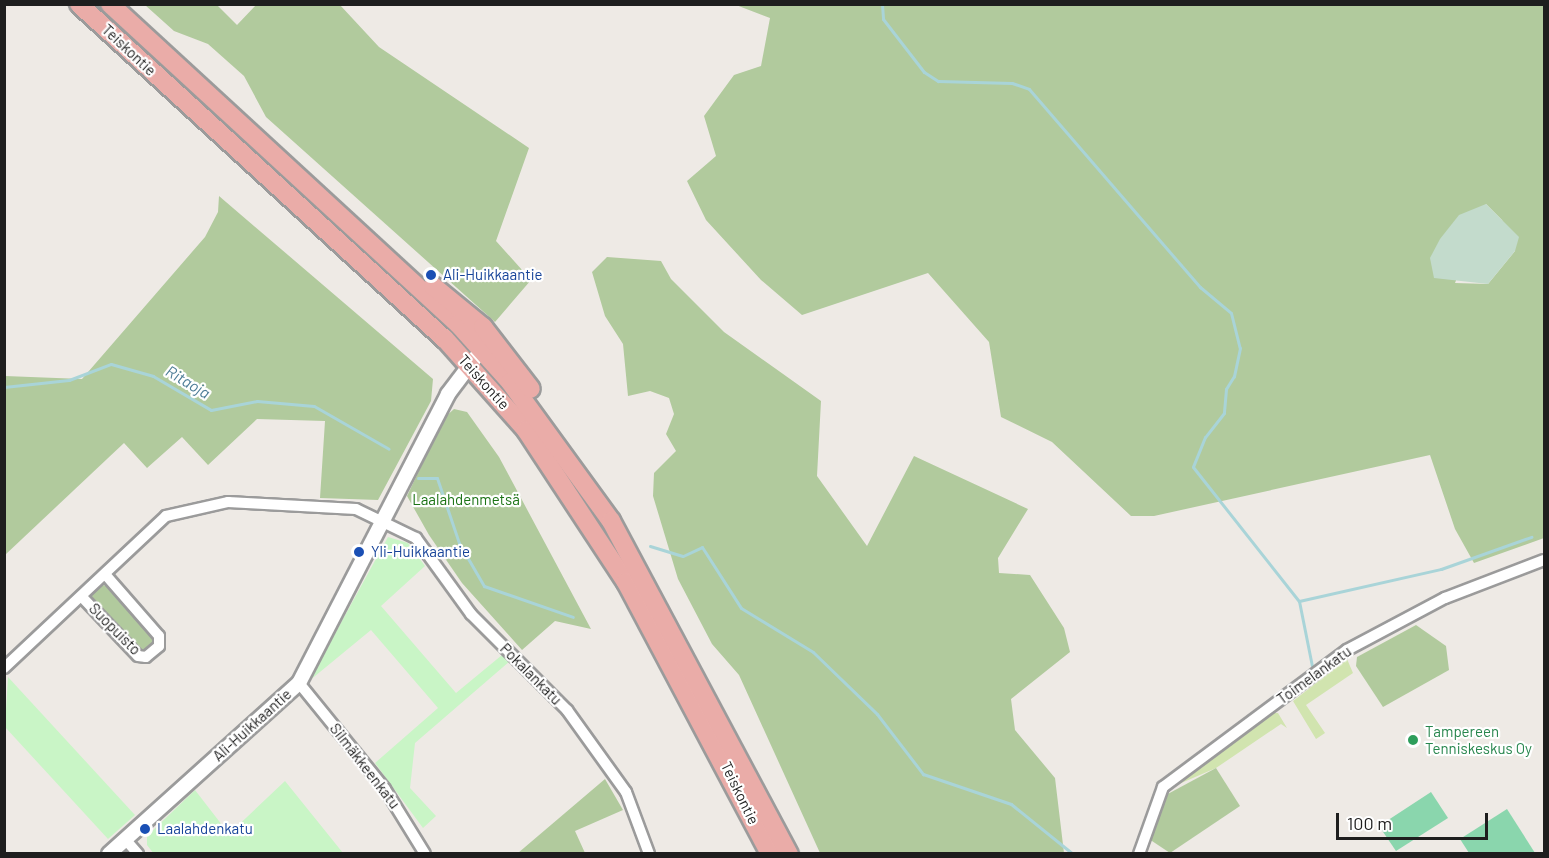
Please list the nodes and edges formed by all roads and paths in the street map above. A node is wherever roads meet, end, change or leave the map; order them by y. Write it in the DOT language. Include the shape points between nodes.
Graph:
graph roads {
  1 [pos="80,4"];
  2 [pos="110,4"];
  3 [pos="393,264"];
  4 [pos="482,349"];
  5 [pos="469,363"];
  6 [pos="553,438"];
  7 [pos="383,518"];
  8 [pos="1545,560"];
  9 [pos="105,574"];
  10 [pos="82,597"];
  11 [pos="4,668"];
  12 [pos="298,683"];
  13 [pos="125,839"];
  14 [pos="109,854"];
  15 [pos="138,854"];
  16 [pos="425,854"];
  17 [pos="649,854"];
  18 [pos="770,854"];
  19 [pos="789,854"];
  20 [pos="1139,854"];
  1 -- 5 [label="highway, Teiskontie"];
  2 -- 3 [label="highway, Teiskontie"];
  3 -- 4 [label="highway, Teiskontie"];
  3 -- 6 [label="highway" via="410,268 483,327 544,408"];
  4 -- 5 [label="street, Ali-Huikkaantie"];
  4 -- 6 [label="highway, Teiskontie"];
  5 -- 7 [label="street, Ali-Huikkaantie"];
  5 -- 18 [label="highway, Teiskontie" via="526,430 626,582"];
  6 -- 19 [label="highway, Teiskontie" via="611,521 679,640"];
  7 -- 9 [label="street" via="356,509 274,502 184,508 148,529"];
  7 -- 12 [label="street, Ali-Huikkaantie" via="332,626"];
  7 -- 17 [label="street, Pokalankatu" via="416,538 475,619 570,714 626,792"];
  8 -- 20 [label="street, Toimelankatu" via="1454,594 1347,650 1163,787"];
  9 -- 10 [label="street"];
  9 -- 10 [label="street, Suopuisto" via="159,636 159,646 146,657 138,656"];
  10 -- 11 [label="street"];
  12 -- 13 [label="street, Ali-Huikkaantie"];
  12 -- 16 [label="street, Silmäkkeenkatu" via="385,789"];
  13 -- 14 [label="street, Ali-Huikkaantie"];
  13 -- 15 [label="street"];
}
